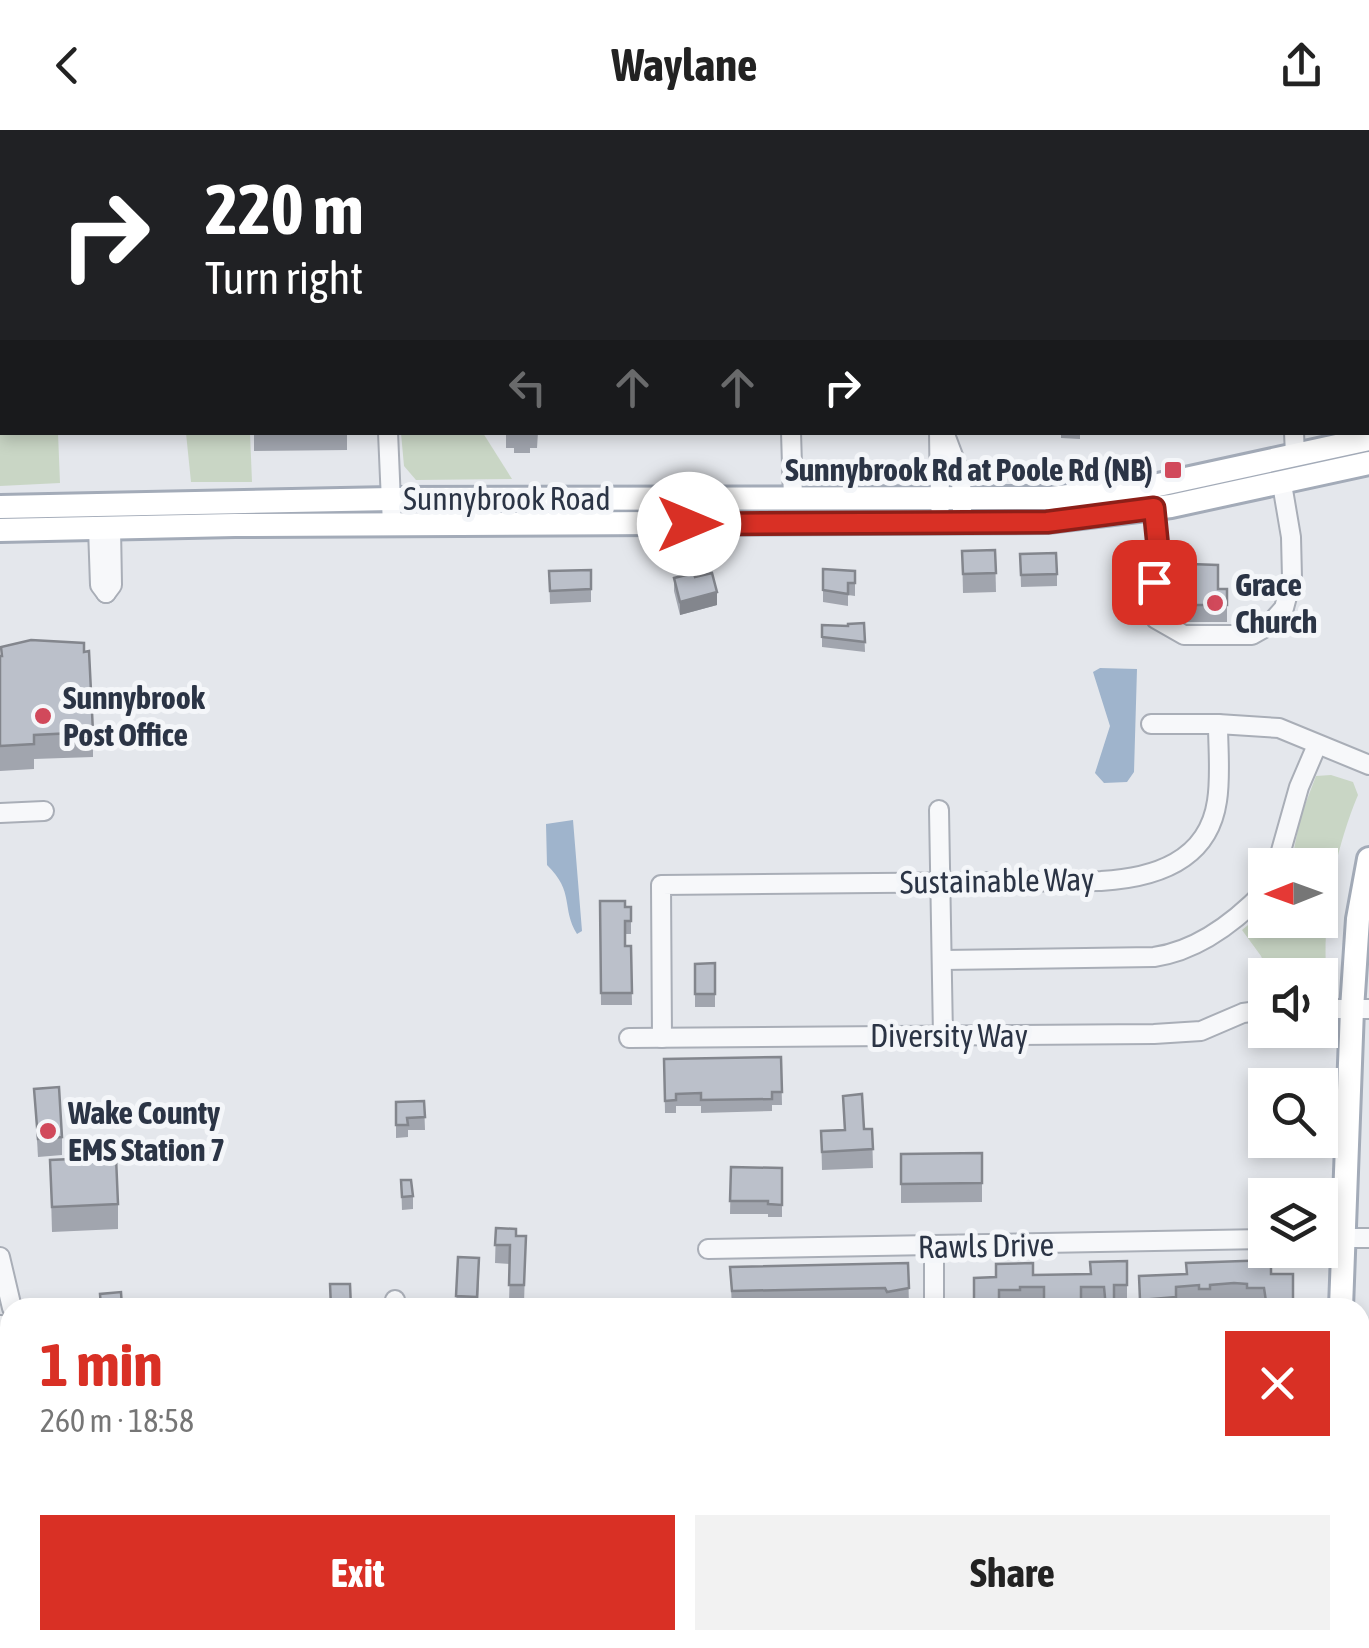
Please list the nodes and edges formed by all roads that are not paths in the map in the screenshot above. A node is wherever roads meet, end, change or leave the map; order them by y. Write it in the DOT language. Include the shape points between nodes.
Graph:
graph roads {
  1 [pos="388,435"];
  2 [pos="791,435"];
  3 [pos="943,435"];
  4 [pos="1369,439"];
  5 [pos="1295,444"];
  6 [pos="1369,463"];
  7 [pos="1247,467"];
  8 [pos="1282,484"];
  9 [pos="792,498"];
  10 [pos="391,499"];
  11 [pos="0,506"];
  12 [pos="1154,508"];
  13 [pos="951,510"];
  14 [pos="392,525"];
  15 [pos="0,530"];
  16 [pos="1152,724"];
  17 [pos="1218,724"];
  18 [pos="1317,744"];
  19 [pos="1369,765"];
  20 [pos="939,810"];
  21 [pos="44,811"];
  22 [pos="0,813"];
  23 [pos="1282,848"];
  24 [pos="1369,859"];
  25 [pos="940,882"];
  26 [pos="1248,908"];
  27 [pos="942,960"];
  28 [pos="1360,1009"];
  29 [pos="1248,1012"];
  30 [pos="943,1036"];
  31 [pos="629,1038"];
  32 [pos="662,1038"];
  33 [pos="1338,1188"];
  34 [pos="1338,1237"];
  35 [pos="1369,1238"];
  36 [pos="1248,1239"];
  37 [pos="934,1247"];
  38 [pos="708,1249"];
  39 [pos="0,1257"];
  40 [pos="1336,1268"];
  41 [pos="10,1298"];
  42 [pos="934,1298"];
  43 [pos="1340,1298"];
  1 -- 10 [label="street"];
  2 -- 9 [label="street"];
  3 -- 13 [label="street" via="961,477"];
  4 -- 5 [label="main road, Sunnybrook Road"];
  5 -- 7 [label="main road, Sunnybrook Road"];
  6 -- 8 [label="main road, Sunnybrook Road"];
  7 -- 12 [label="main road" via="1220,485 1160,498"];
  7 -- 13 [label="main road, Sunnybrook Road" via="1149,487"];
  8 -- 12 [label="main road, Sunnybrook Road"];
  8 -- 12 [label="street" via="1292,578 1284,608 1252,635 1184,635 1156,619 1150,610 1158,548"];
  9 -- 10 [label="main road, Sunnybrook Road"];
  9 -- 13 [label="main road, Sunnybrook Road"];
  10 -- 11 [label="main road, Sunnybrook Road"];
  10 -- 14 [label="street"];
  12 -- 13 [label="main road, Sunnybrook Road" via="1047,522"];
  13 -- 14 [label="main road, Sunnybrook Road"];
  14 -- 15 [label="main road, Sunnybrook Road"];
  16 -- 17 [label="street"];
  17 -- 18 [label="street" via="1280,728"];
  17 -- 25 [label="street, Sustainable Way" via="1217,803 1205,834 1164,871 1134,879"];
  18 -- 19 [label="street"];
  18 -- 23 [label="street"];
  20 -- 25 [label="street"];
  21 -- 22 [label="street"];
  24 -- 28 [label="main road" via="1358,919"];
  25 -- 27 [label="street"];
  25 -- 32 [label="street, Sustainable Way" via="661,886"];
  26 -- 27 [label="street" via="1182,953"];
  27 -- 30 [label="street"];
  28 -- 33 [label="main road"];
  29 -- 30 [label="street, Diversity Way" via="1201,1030 1154,1034"];
  30 -- 32 [label="street, Diversity Way"];
  31 -- 32 [label="street, Diversity Way"];
  34 -- 35 [label="street"];
  36 -- 37 [label="street, Rawls Drive"];
  37 -- 38 [label="street, Rawls Drive"];
  37 -- 42 [label="street"];
  39 -- 41 [label="street"];
  40 -- 43 [label="main road"];
}
